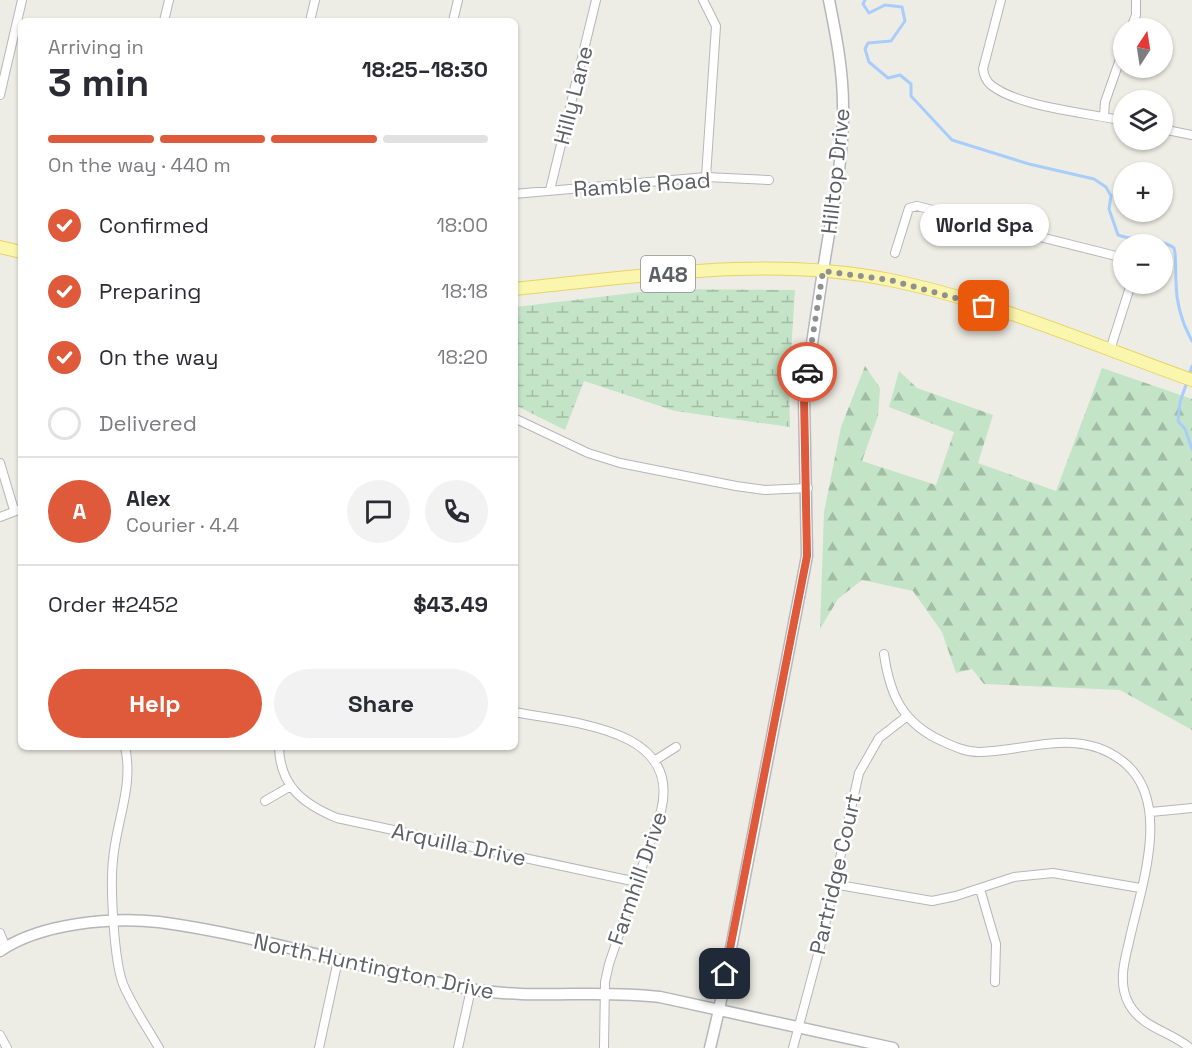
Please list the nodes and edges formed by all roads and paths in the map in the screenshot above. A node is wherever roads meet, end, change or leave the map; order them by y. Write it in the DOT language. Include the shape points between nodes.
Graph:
graph roads {
  1 [pos="22,0"];
  2 [pos="169,0"];
  3 [pos="315,0"];
  4 [pos="458,0"];
  5 [pos="596,0"];
  6 [pos="704,0"];
  7 [pos="829,0"];
  8 [pos="1001,0"];
  9 [pos="1136,0"];
  10 [pos="165,18"];
  11 [pos="311,18"];
  12 [pos="454,18"];
  13 [pos="1135,18"];
  14 [pos="1113,78"];
  15 [pos="0,95"];
  16 [pos="1104,116"];
  17 [pos="1113,118"];
  18 [pos="1173,131"];
  19 [pos="1192,135"];
  20 [pos="706,177"];
  21 [pos="769,180"];
  22 [pos="550,190"];
  23 [pos="518,194"];
  24 [pos="0,247"];
  25 [pos="18,251"];
  26 [pos="895,253"];
  27 [pos="1113,255"];
  28 [pos="823,271"];
  29 [pos="518,289"];
  30 [pos="1128,294"];
  31 [pos="1110,350"];
  32 [pos="1192,380"];
  33 [pos="518,420"];
  34 [pos="0,463"];
  35 [pos="808,488"];
  36 [pos="18,510"];
  37 [pos="0,517"];
  38 [pos="884,654"];
  39 [pos="518,713"];
  40 [pos="906,717"];
  41 [pos="676,747"];
  42 [pos="126,750"];
  43 [pos="279,750"];
  44 [pos="654,761"];
  45 [pos="290,787"];
  46 [pos="265,801"];
  47 [pos="1192,808"];
  48 [pos="1151,812"];
  49 [pos="637,882"];
  50 [pos="833,884"];
  51 [pos="1140,888"];
  52 [pos="980,889"];
  53 [pos="115,920"];
  54 [pos="0,933"];
  55 [pos="3,949"];
  56 [pos="338,960"];
  57 [pos="995,982"];
  58 [pos="471,989"];
  59 [pos="604,995"];
  60 [pos="718,1010"];
  61 [pos="798,1026"];
  62 [pos="0,1035"];
  63 [pos="7,1048"];
  64 [pos="159,1048"];
  65 [pos="319,1048"];
  66 [pos="458,1048"];
  67 [pos="603,1048"];
  68 [pos="710,1048"];
  69 [pos="793,1048"];
  70 [pos="893,1048"];
  71 [pos="1190,1048"];
  1 -- 15 [label="street"];
  2 -- 10 [label="street"];
  3 -- 11 [label="street"];
  4 -- 12 [label="street"];
  5 -- 22 [label="street, Hilly Lane"];
  6 -- 20 [label="street" via="716,26"];
  7 -- 28 [label="street, Hilltop Drive" via="844,107"];
  8 -- 16 [label="street" via="983,69 991,86 1022,99"];
  9 -- 13 [label="street"];
  14 -- 16 [label="street"];
  16 -- 17 [label="street"];
  18 -- 19 [label="street"];
  20 -- 21 [label="street, Ramble Road"];
  20 -- 22 [label="street, Ramble Road"];
  22 -- 23 [label="street, Ramble Road"];
  24 -- 25 [label="main road"];
  26 -- 27 [label="street" via="909,208 917,206"];
  28 -- 29 [label="main road, A48" via="724,270"];
  28 -- 31 [label="main road, A48" via="890,280 964,299"];
  28 -- 35 [label="street, Hilltop Drive" via="804,396"];
  30 -- 31 [label="street"];
  31 -- 32 [label="main road, A48"];
  33 -- 35 [label="street" via="588,453 620,463 765,490"];
  34 -- 36 [label="street"];
  35 -- 60 [label="street, Hilltop Drive" via="805,568"];
  36 -- 37 [label="street"];
  38 -- 40 [label="street" via="892,693"];
  39 -- 44 [label="street" via="620,734 639,744"];
  40 -- 48 [label="street" via="939,740 968,751 1068,742 1099,749 1117,757 1133,771 1144,787"];
  40 -- 50 [label="street, Partridge Court" via="879,738 859,773"];
  41 -- 44 [label="street"];
  42 -- 53 [label="street" via="129,764 123,817 113,860"];
  43 -- 45 [label="street" via="284,778"];
  44 -- 49 [label="street, Farmhill Drive" via="662,781 663,803"];
  45 -- 46 [label="street"];
  45 -- 49 [label="street, Arquilla Drive" via="306,803 337,818"];
  47 -- 48 [label="street"];
  48 -- 51 [label="street" via="1151,834"];
  49 -- 59 [label="street, Farmhill Drive" via="614,947"];
  50 -- 52 [label="street" via="932,901"];
  50 -- 61 [label="street, Partridge Court"];
  51 -- 52 [label="street" via="1053,873 1014,877"];
  51 -- 71 [label="street" via="1123,967 1124,994 1141,1020"];
  52 -- 57 [label="street" via="996,944"];
  53 -- 55 [label="street, North Huntington Drive" via="54,930"];
  53 -- 56 [label="street, North Huntington Drive" via="174,924"];
  53 -- 64 [label="street" via="123,984"];
  54 -- 55 [label="street"];
  56 -- 58 [label="street, North Huntington Drive"];
  56 -- 65 [label="street"];
  58 -- 59 [label="street, North Huntington Drive" via="559,996"];
  58 -- 66 [label="street"];
  59 -- 60 [label="street, North Huntington Drive" via="660,997"];
  59 -- 67 [label="street, Farmhill Drive"];
  60 -- 61 [label="street, North Huntington Drive"];
  60 -- 68 [label="street, Hilltop Drive"];
  61 -- 69 [label="street, Partridge Court"];
  61 -- 70 [label="street, North Huntington Drive"];
  62 -- 63 [label="street"];
}
